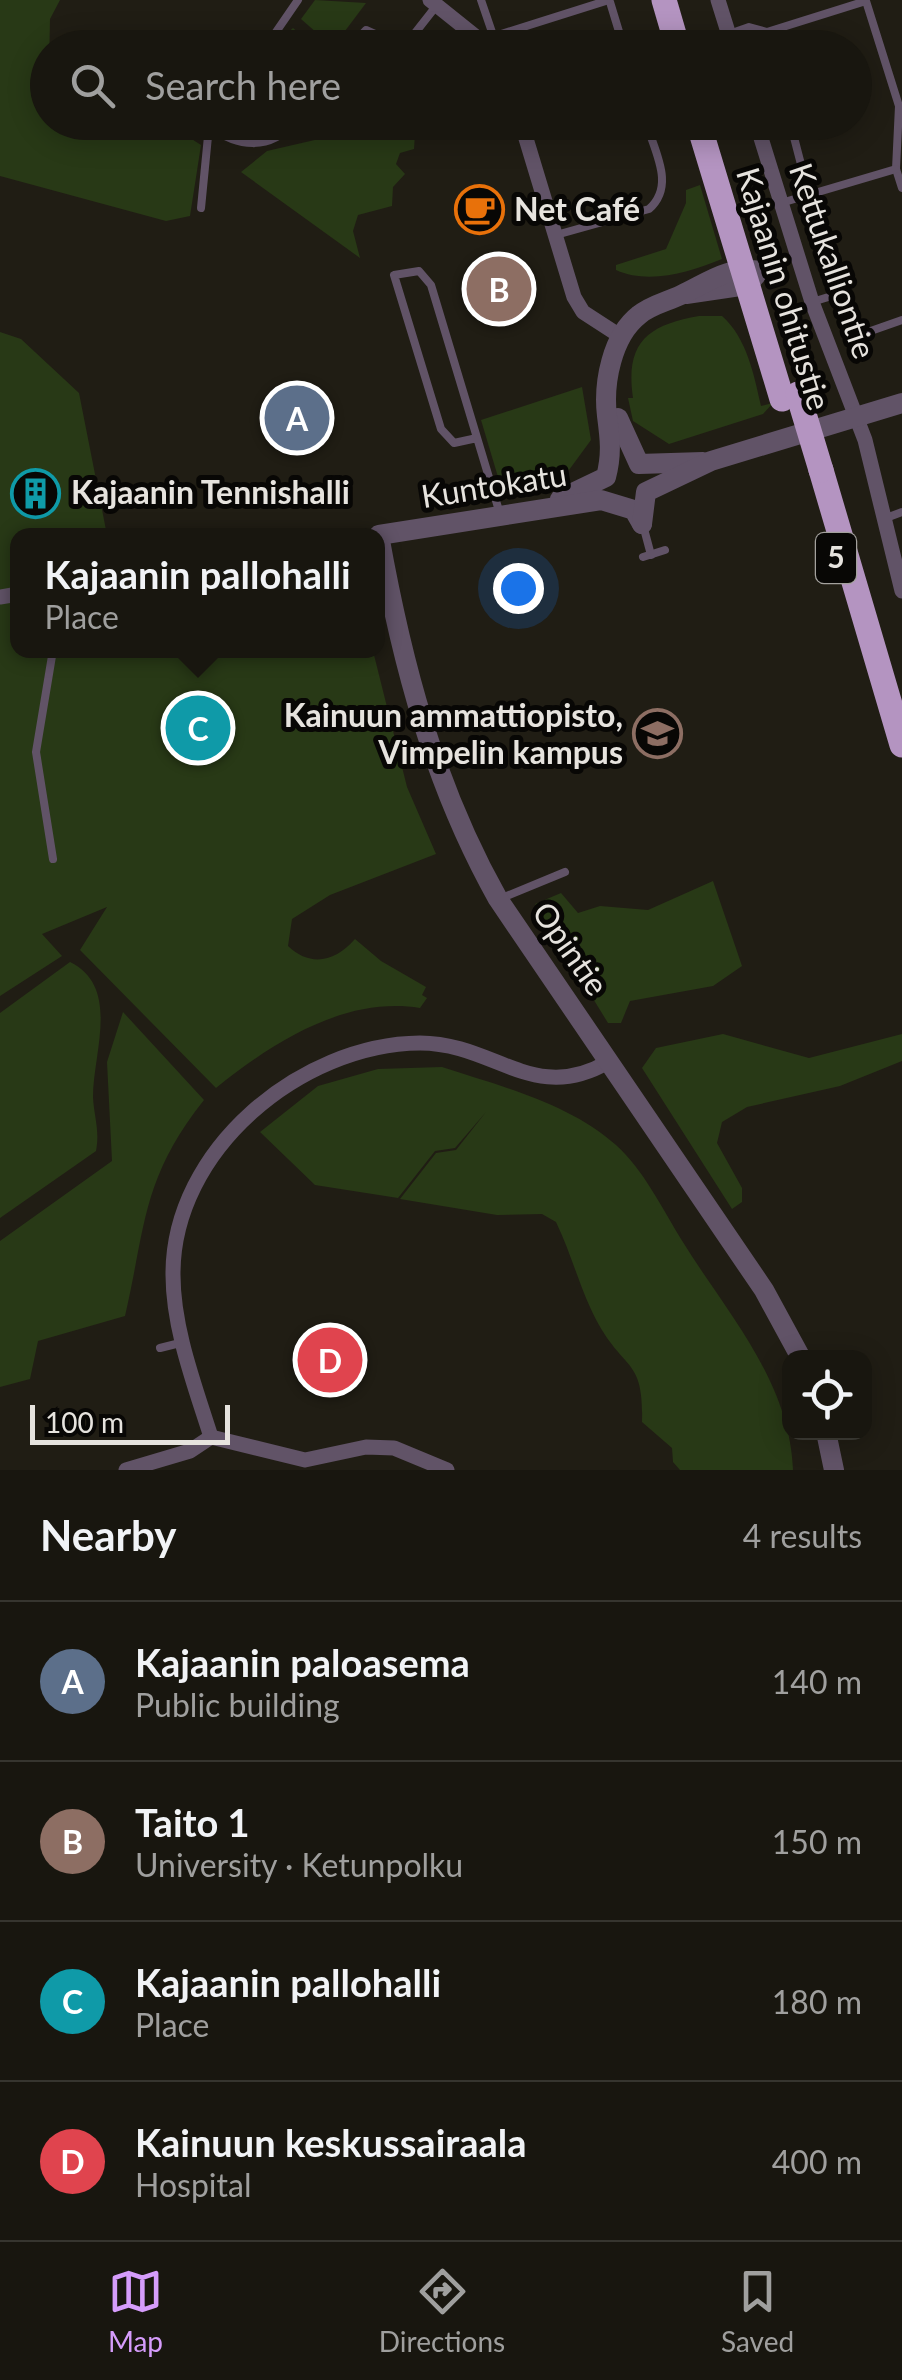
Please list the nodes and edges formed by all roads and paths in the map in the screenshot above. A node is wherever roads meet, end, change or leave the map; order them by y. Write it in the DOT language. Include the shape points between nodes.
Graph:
graph roads {
  1 [pos="298,0"];
  2 [pos="482,0"];
  3 [pos="664,0"];
  4 [pos="718,0"];
  5 [pos="610,1"];
  6 [pos="434,2"];
  7 [pos="277,30"];
  8 [pos="416,30"];
  9 [pos="474,30"];
  10 [pos="489,30"];
  11 [pos="529,30"];
  12 [pos="619,30"];
  13 [pos="674,30"];
  14 [pos="728,30"];
  15 [pos="775,30"];
  16 [pos="208,140"];
  17 [pos="228,140"];
  18 [pos="270,140"];
  19 [pos="526,140"];
  20 [pos="652,140"];
  21 [pos="704,140"];
  22 [pos="717,140"];
  23 [pos="762,140"];
  24 [pos="795,140"];
  25 [pos="896,169"];
  26 [pos="902,188"];
  27 [pos="810,195"];
  28 [pos="781,203"];
  29 [pos="202,208"];
  30 [pos="555,236"];
  31 [pos="749,274"];
  32 [pos="835,295"];
  33 [pos="812,302"];
  34 [pos="902,320"];
  35 [pos="620,336"];
  36 [pos="609,387"];
  37 [pos="902,403"];
  38 [pos="857,417"];
  39 [pos="477,438"];
  40 [pos="711,461"];
  41 [pos="639,464"];
  42 [pos="606,477"];
  43 [pos="646,492"];
  44 [pos="619,502"];
  45 [pos="544,506"];
  46 [pos="902,512"];
  47 [pos="500,514"];
  48 [pos="882,520"];
  49 [pos="642,524"];
  50 [pos="385,535"];
  51 [pos="665,550"];
  52 [pos="385,563"];
  53 [pos="902,591"];
  54 [pos="52,658"];
  55 [pos="902,745"];
  56 [pos="53,860"];
  57 [pos="565,872"];
  58 [pos="498,900"];
  59 [pos="608,1062"];
  60 [pos="184,1342"];
  61 [pos="160,1348"];
  62 [pos="797,1350"];
  63 [pos="211,1438"];
  64 [pos="828,1440"];
  65 [pos="126,1470"];
  66 [pos="446,1470"];
  67 [pos="834,1470"];
  1 -- 7 [label="lane"];
  2 -- 10 [label="lane"];
  3 -- 13 [label="highway"];
  4 -- 14 [label="street"];
  5 -- 11 [label="lane"];
  5 -- 12 [label="lane"];
  6 -- 8 [label="lane"];
  6 -- 9 [label="street"];
  15 -- 25 [label="lane" via="866,2 899,106"];
  16 -- 29 [label="lane"];
  17 -- 18 [label="lane" via="244,146"];
  19 -- 30 [label="street"];
  20 -- 30 [label="lane" via="663,176 658,201"];
  21 -- 31 [label="highway, Kajaanin ohitustie / 5"];
  22 -- 31 [label="highway, Kajaanin ohitustie / 5"];
  23 -- 28 [label="street, Kettukalliontie"];
  24 -- 27 [label="lane"];
  25 -- 26 [label="lane"];
  25 -- 27 [label="lane"];
  27 -- 28 [label="lane"];
  27 -- 32 [label="lane"];
  28 -- 33 [label="street, Kettukalliontie"];
  30 -- 35 [label="street" via="583,312"];
  31 -- 35 [label="street" via="704,280 644,311"];
  31 -- 55 [label="highway, Kajaanin ohitustie / 5, bridge"];
  32 -- 33 [label="lane"];
  32 -- 34 [label="lane" via="852,331 865,334"];
  33 -- 38 [label="street, Kettukalliontie"];
  35 -- 36 [label="street"];
  36 -- 41 [label="street"];
  36 -- 42 [label="street" via="613,452"];
  37 -- 38 [label="street"];
  38 -- 40 [label="street"];
  38 -- 48 [label="street, Kettukalliontie"];
  39 -- 39 [label="lane" via="431,285 419,271 394,274 441,429 454,443"];
  39 -- 47 [label="lane"];
  40 -- 41 [label="street"];
  40 -- 43 [label="street"];
  41 -- 42 [label="street" via="619,462"];
  41 -- 43 [label="street" via="649,480"];
  42 -- 44 [label="street"];
  42 -- 45 [label="street"];
  43 -- 44 [label="street" via="637,501"];
  43 -- 49 [label="street"];
  44 -- 45 [label="street, Kuntokatu"];
  44 -- 49 [label="street"];
  45 -- 47 [label="street, Kuntokatu"];
  46 -- 48 [label="lane"];
  47 -- 50 [label="street, Kuntokatu"];
  48 -- 53 [label="street, Kettukalliontie"];
  49 -- 51 [label="lane" via="647,556"];
  52 -- 58 [label="street, Opintie" via="436,773"];
  54 -- 56 [label="lane" via="36,752"];
  57 -- 58 [label="lane"];
  58 -- 59 [label="street, Opintie"];
  59 -- 60 [label="street" via="588,1074 548,1080 424,1043 330,1060 292,1083 252,1113 187,1198 173,1278"];
  59 -- 62 [label="street, Opintie" via="764,1290"];
  60 -- 61 [label="lane"];
  60 -- 63 [label="street"];
  63 -- 65 [label="street"];
  63 -- 66 [label="street" via="305,1460 394,1448"];
  64 -- 67 [label="street"];
}
